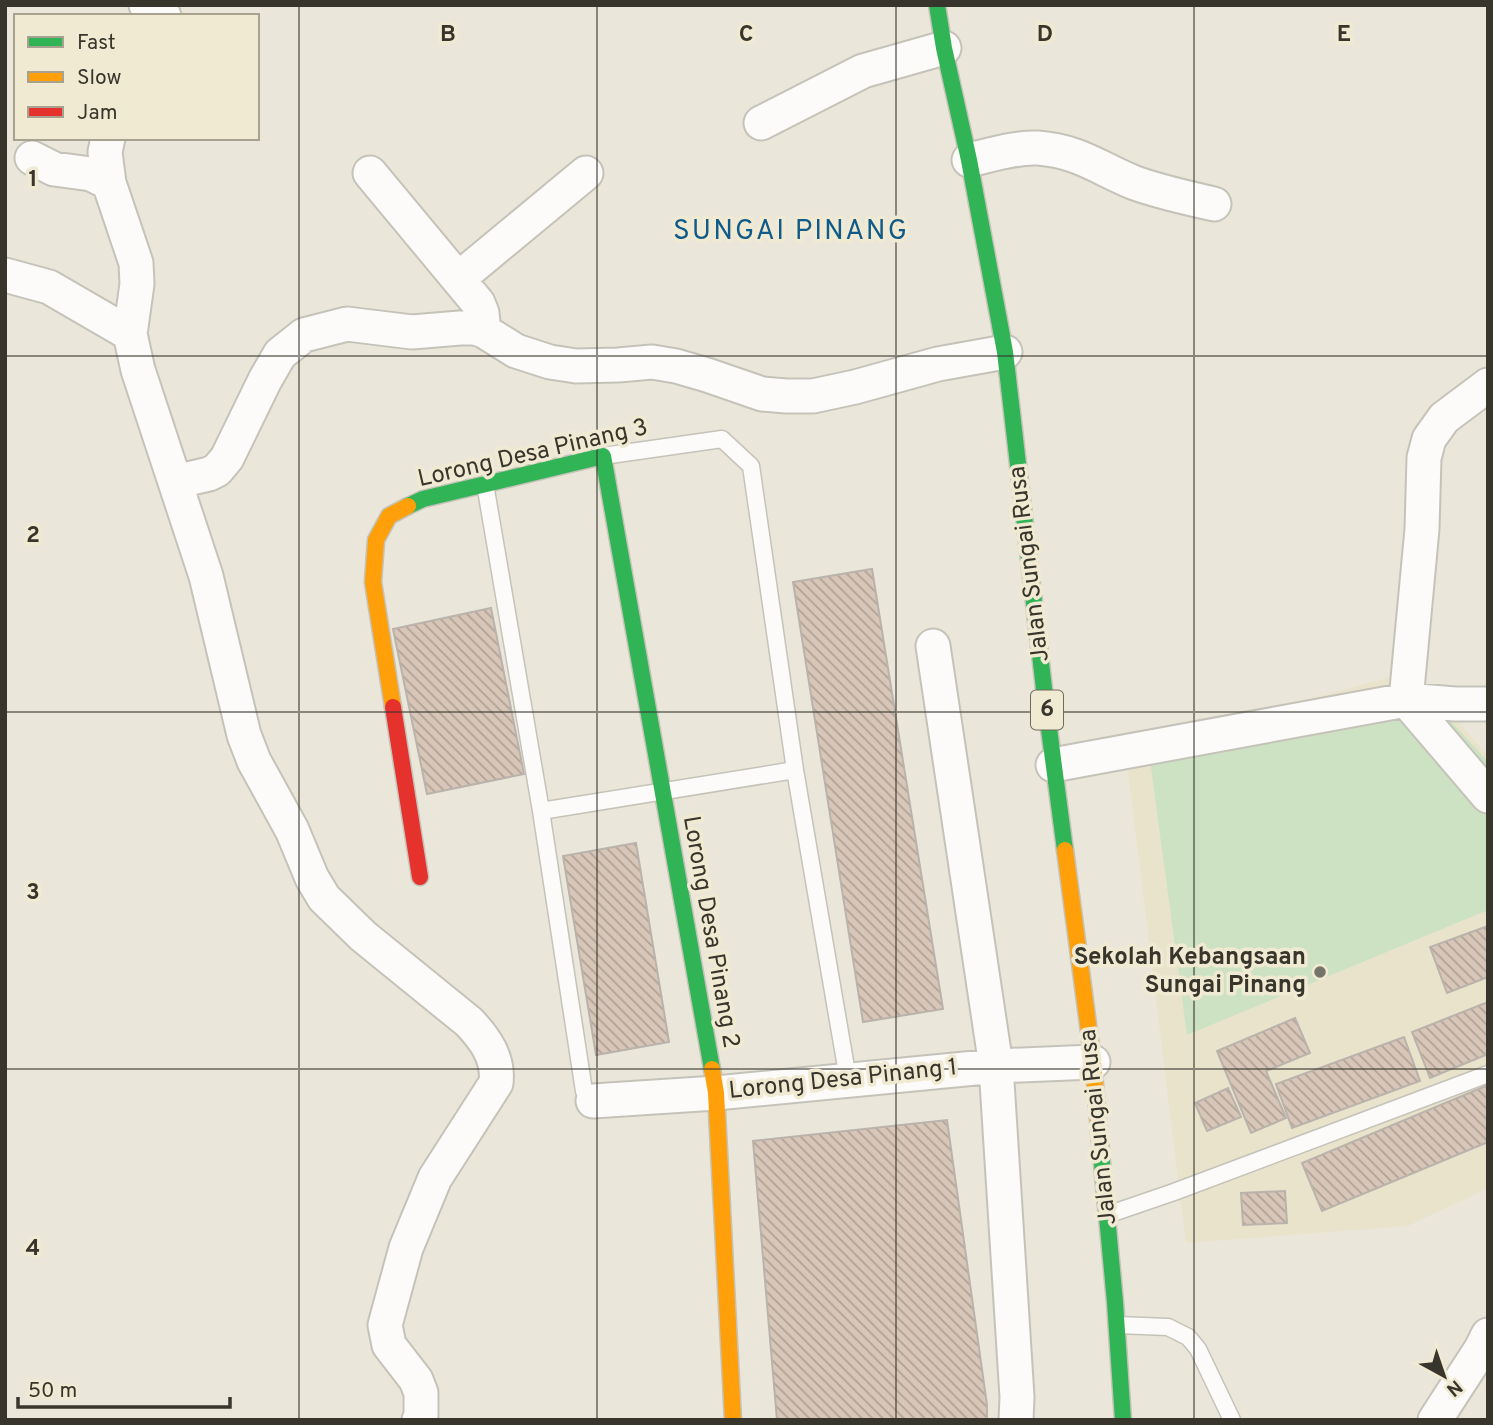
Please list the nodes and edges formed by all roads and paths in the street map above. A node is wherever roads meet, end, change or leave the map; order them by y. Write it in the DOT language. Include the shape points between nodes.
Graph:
graph roads {
  1 [pos="937,5"];
  2 [pos="944,48"];
  3 [pos="761,123"];
  4 [pos="108,140"];
  5 [pos="32,158"];
  6 [pos="969,160"];
  7 [pos="370,173"];
  8 [pos="586,173"];
  9 [pos="109,183"];
  10 [pos="1214,204"];
  11 [pos="5,275"];
  12 [pos="458,279"];
  13 [pos="484,331"];
  14 [pos="130,334"];
  15 [pos="1005,352"];
  16 [pos="1488,385"];
  17 [pos="603,456"];
  18 [pos="175,482"];
  19 [pos="485,484"];
  20 [pos="933,646"];
  21 [pos="1406,700"];
  22 [pos="1488,704"];
  23 [pos="1054,765"];
  24 [pos="795,769"];
  25 [pos="663,792"];
  26 [pos="1488,796"];
  27 [pos="541,811"];
  28 [pos="420,877"];
  29 [pos="1093,1062"];
  30 [pos="996,1066"];
  31 [pos="1488,1073"];
  32 [pos="848,1079"];
  33 [pos="716,1093"];
  34 [pos="593,1101"];
  35 [pos="1107,1215"];
  36 [pos="1116,1325"];
  37 [pos="1488,1335"];
  38 [pos="419,1420"];
  39 [pos="733,1420"];
  40 [pos="1016,1420"];
  41 [pos="1123,1420"];
  42 [pos="1232,1420"];
  43 [pos="1435,1420"];
  1 -- 2 [label="street, Jalan Sungai Rusa / 6"];
  2 -- 3 [label="street" via="863,71"];
  2 -- 6 [label="street, Jalan Sungai Rusa / 6"];
  4 -- 9 [label="street"];
  5 -- 9 [label="street" via="54,169 91,174"];
  6 -- 10 [label="street" via="1026,148 1058,151 1133,182"];
  6 -- 15 [label="street, Jalan Sungai Rusa / 6"];
  7 -- 12 [label="street"];
  8 -- 12 [label="street"];
  9 -- 14 [label="street" via="136,263 138,284"];
  11 -- 14 [label="street" via="49,287"];
  12 -- 13 [label="street" via="478,303"];
  13 -- 15 [label="street" via="516,351 550,362 576,366 652,362 762,394 786,396 813,396"];
  13 -- 18 [label="street" via="412,332 347,324 304,335 279,354 217,470"];
  14 -- 18 [label="street"];
  15 -- 23 [label="street, Jalan Sungai Rusa / 6"];
  16 -- 21 [label="street" via="1444,418 1429,439 1424,458"];
  17 -- 19 [label="street, Lorong Desa Pinang 3"];
  17 -- 24 [label="lane, Lorong Desa Pinang 3" via="722,439 751,466"];
  17 -- 25 [label="street, Lorong Desa Pinang 2"];
  18 -- 38 [label="street" via="206,576 244,735 312,878 324,898 363,936 469,1022 495,1060 496,1083 435,1178 406,1248 385,1325 389,1345 421,1393"];
  19 -- 27 [label="lane"];
  19 -- 28 [label="street, Lorong Desa Pinang 3" via="424,499 389,516 376,540 373,582"];
  20 -- 30 [label="street"];
  21 -- 22 [label="street"];
  21 -- 23 [label="street"];
  21 -- 26 [label="street"];
  23 -- 29 [label="street, Jalan Sungai Rusa / 6"];
  24 -- 25 [label="lane"];
  24 -- 32 [label="lane"];
  25 -- 27 [label="lane"];
  25 -- 33 [label="street, Lorong Desa Pinang 2"];
  27 -- 34 [label="lane" via="584,1091"];
  29 -- 30 [label="street, Lorong Desa Pinang 1"];
  29 -- 35 [label="street, Jalan Sungai Rusa / 6"];
  30 -- 32 [label="street, Lorong Desa Pinang 1"];
  30 -- 40 [label="street"];
  31 -- 35 [label="lane"];
  32 -- 33 [label="street, Lorong Desa Pinang 1"];
  33 -- 34 [label="street, Lorong Desa Pinang 1"];
  33 -- 39 [label="street, Lorong Desa Pinang 2"];
  35 -- 36 [label="street, Jalan Sungai Rusa / 6"];
  36 -- 41 [label="street, Jalan Sungai Rusa / 6"];
  36 -- 42 [label="lane" via="1168,1327 1188,1337"];
  37 -- 43 [label="street"];
}
